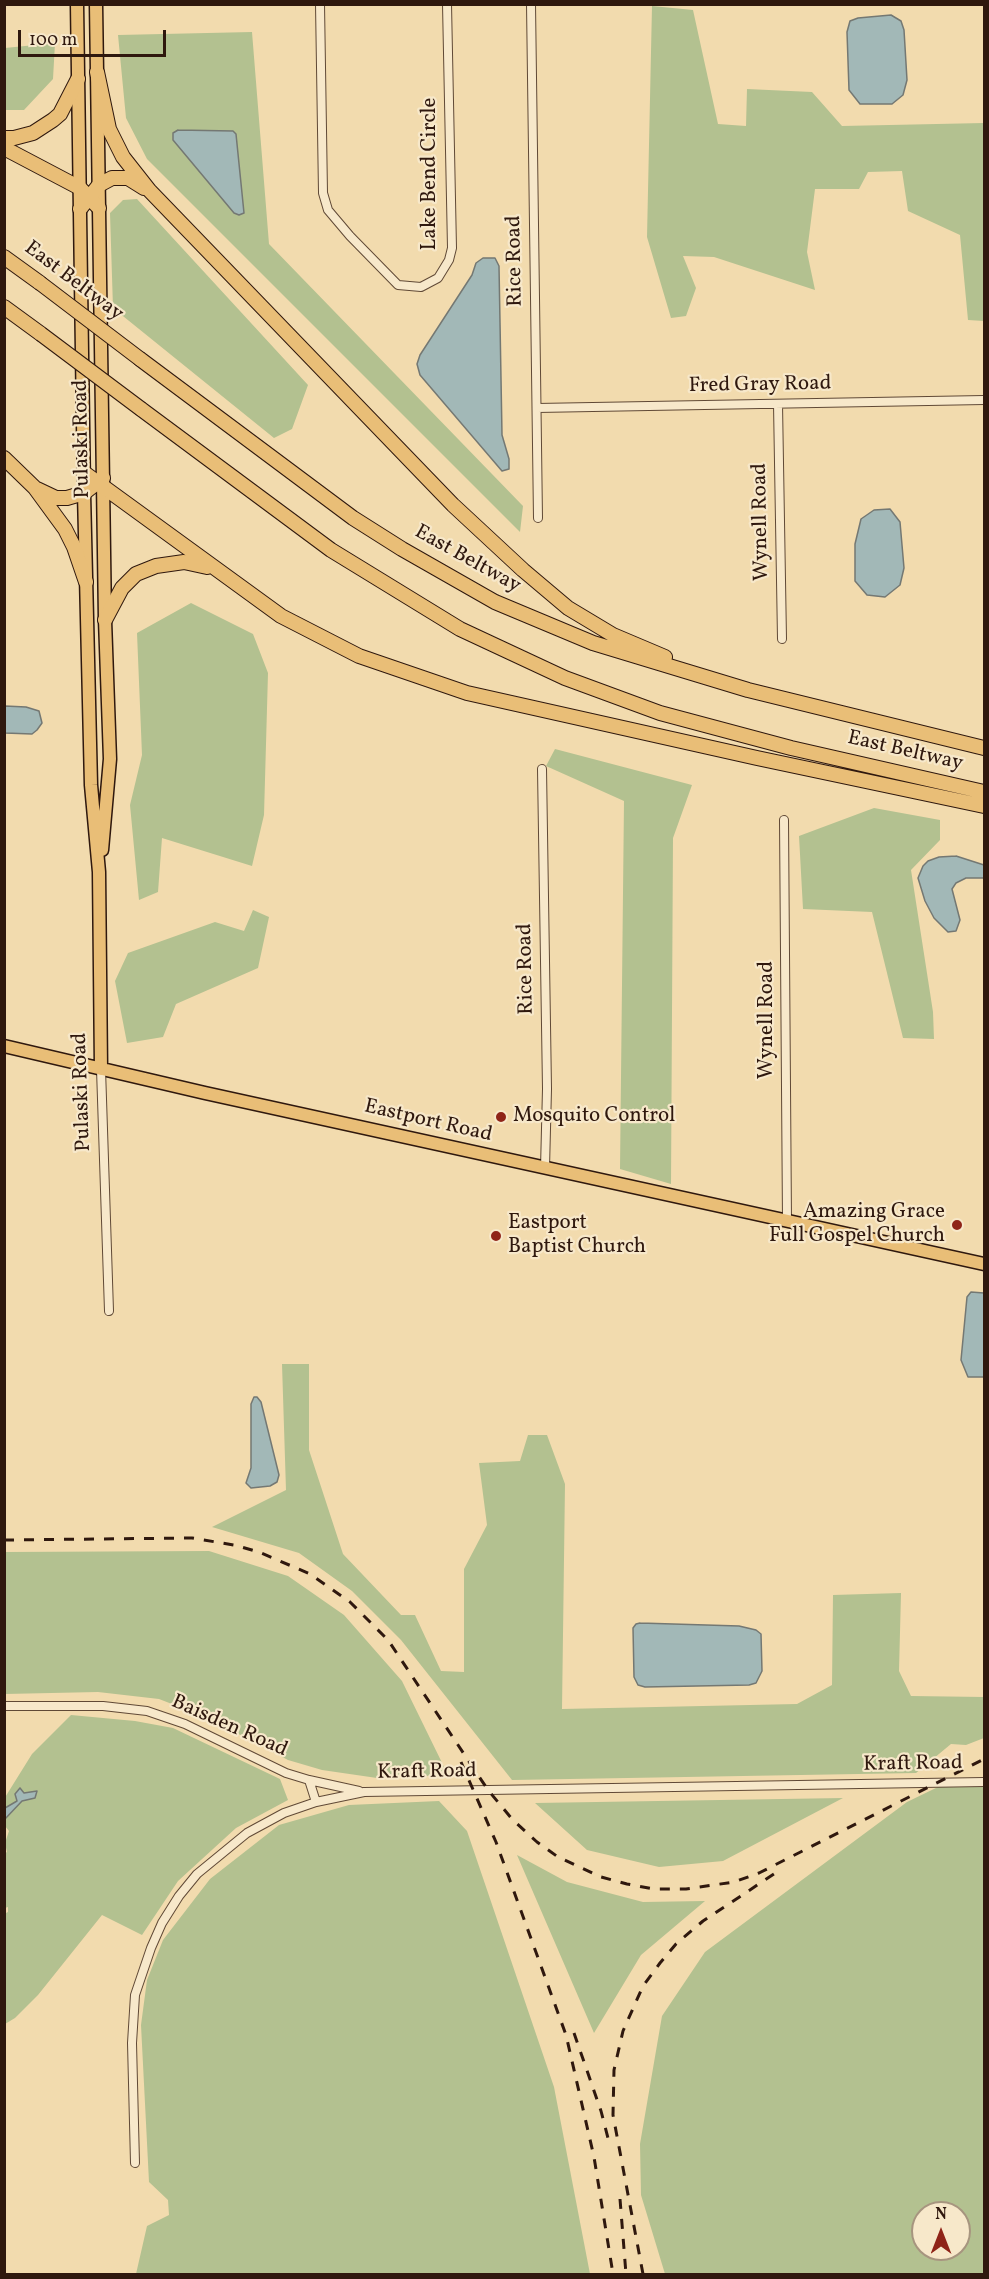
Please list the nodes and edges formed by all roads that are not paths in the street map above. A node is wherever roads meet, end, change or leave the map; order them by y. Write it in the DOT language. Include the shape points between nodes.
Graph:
graph roads {
  1 [pos="77,4"];
  2 [pos="96,4"];
  3 [pos="320,4"];
  4 [pos="447,4"];
  5 [pos="531,4"];
  6 [pos="97,72"];
  7 [pos="78,79"];
  8 [pos="4,138"];
  9 [pos="4,148"];
  10 [pos="99,185"];
  11 [pos="149,190"];
  12 [pos="84,193"];
  13 [pos="99,208"];
  14 [pos="80,209"];
  15 [pos="4,257"];
  16 [pos="4,307"];
  17 [pos="984,400"];
  18 [pos="778,404"];
  19 [pos="537,408"];
  20 [pos="4,458"];
  21 [pos="83,472"];
  22 [pos="101,483"];
  23 [pos="35,488"];
  24 [pos="84,493"];
  25 [pos="538,518"];
  26 [pos="213,568"];
  27 [pos="86,582"];
  28 [pos="105,620"];
  29 [pos="782,639"];
  30 [pos="748,690"];
  31 [pos="984,748"];
  32 [pos="542,769"];
  33 [pos="984,792"];
  34 [pos="984,806"];
  35 [pos="784,820"];
  36 [pos="99,872"];
  37 [pos="4,1046"];
  38 [pos="101,1069"];
  39 [pos="545,1167"];
  40 [pos="787,1221"];
  41 [pos="984,1264"];
  42 [pos="109,1311"];
  43 [pos="4,1706"];
  44 [pos="309,1780"];
  45 [pos="984,1782"];
  46 [pos="364,1792"];
  47 [pos="316,1802"];
  48 [pos="135,2163"];
  1 -- 7 [label="main road"];
  2 -- 6 [label="main road, Pulaski Road"];
  3 -- 4 [label="street, Lake Bend Circle" via="323,193 328,210 398,285 422,287 438,278 452,248"];
  5 -- 19 [label="street, Rice Road"];
  6 -- 10 [label="main road, Pulaski Road"];
  6 -- 11 [label="highway" via="109,129 123,157"];
  7 -- 8 [label="highway" via="53,120 33,133"];
  7 -- 12 [label="main road"];
  9 -- 12 [label="highway"];
  10 -- 11 [label="highway" via="112,178 128,178"];
  10 -- 12 [label="highway"];
  10 -- 13 [label="main road, Pulaski Road"];
  11 -- 30 [label="highway" via="453,505 532,578 568,608 613,636"];
  12 -- 13 [label="highway"];
  12 -- 14 [label="highway"];
  13 -- 22 [label="main road, Pulaski Road"];
  14 -- 21 [label="main road, Pulaski Road"];
  15 -- 30 [label="highway, East Beltway, bridge" via="353,518 402,549 495,602 593,643"];
  16 -- 33 [label="highway, East Beltway, bridge" via="297,527 460,629 566,678 660,713"];
  17 -- 18 [label="street, Fred Gray Road"];
  18 -- 19 [label="street, Fred Gray Road"];
  18 -- 29 [label="street, Wynell Road"];
  19 -- 25 [label="street, Rice Road"];
  20 -- 23 [label="highway"];
  21 -- 22 [label="highway"];
  21 -- 24 [label="main road, Pulaski Road"];
  22 -- 24 [label="highway"];
  22 -- 26 [label="highway"];
  22 -- 28 [label="main road, Pulaski Road"];
  23 -- 24 [label="highway" via="56,498"];
  23 -- 27 [label="highway" via="65,529"];
  24 -- 27 [label="main road, Pulaski Road"];
  26 -- 28 [label="highway" via="184,562 136,574 122,588"];
  26 -- 34 [label="highway" via="281,616 358,656 466,693"];
  27 -- 36 [label="main road, Pulaski Road" via="91,785"];
  28 -- 36 [label="main road, Pulaski Road" via="110,759"];
  30 -- 31 [label="highway, East Beltway"];
  32 -- 39 [label="street, Rice Road"];
  35 -- 40 [label="street, Wynell Road"];
  36 -- 38 [label="main road, Pulaski Road"];
  37 -- 38 [label="main road, Eastport Road"];
  38 -- 39 [label="main road, Eastport Road"];
  38 -- 42 [label="street, Pulaski Road"];
  39 -- 40 [label="main road, Eastport Road"];
  40 -- 41 [label="main road, Eastport Road"];
  43 -- 44 [label="street, Baisden Road" via="82,1705 147,1711"];
  44 -- 46 [label="street, Baisden Road"];
  44 -- 47 [label="street"];
  45 -- 46 [label="street, Kraft Road"];
  46 -- 47 [label="street, Kraft Road"];
  47 -- 48 [label="street, Kraft Road" via="284,1813 225,1850 197,1875 162,1923 135,1995"];
}
